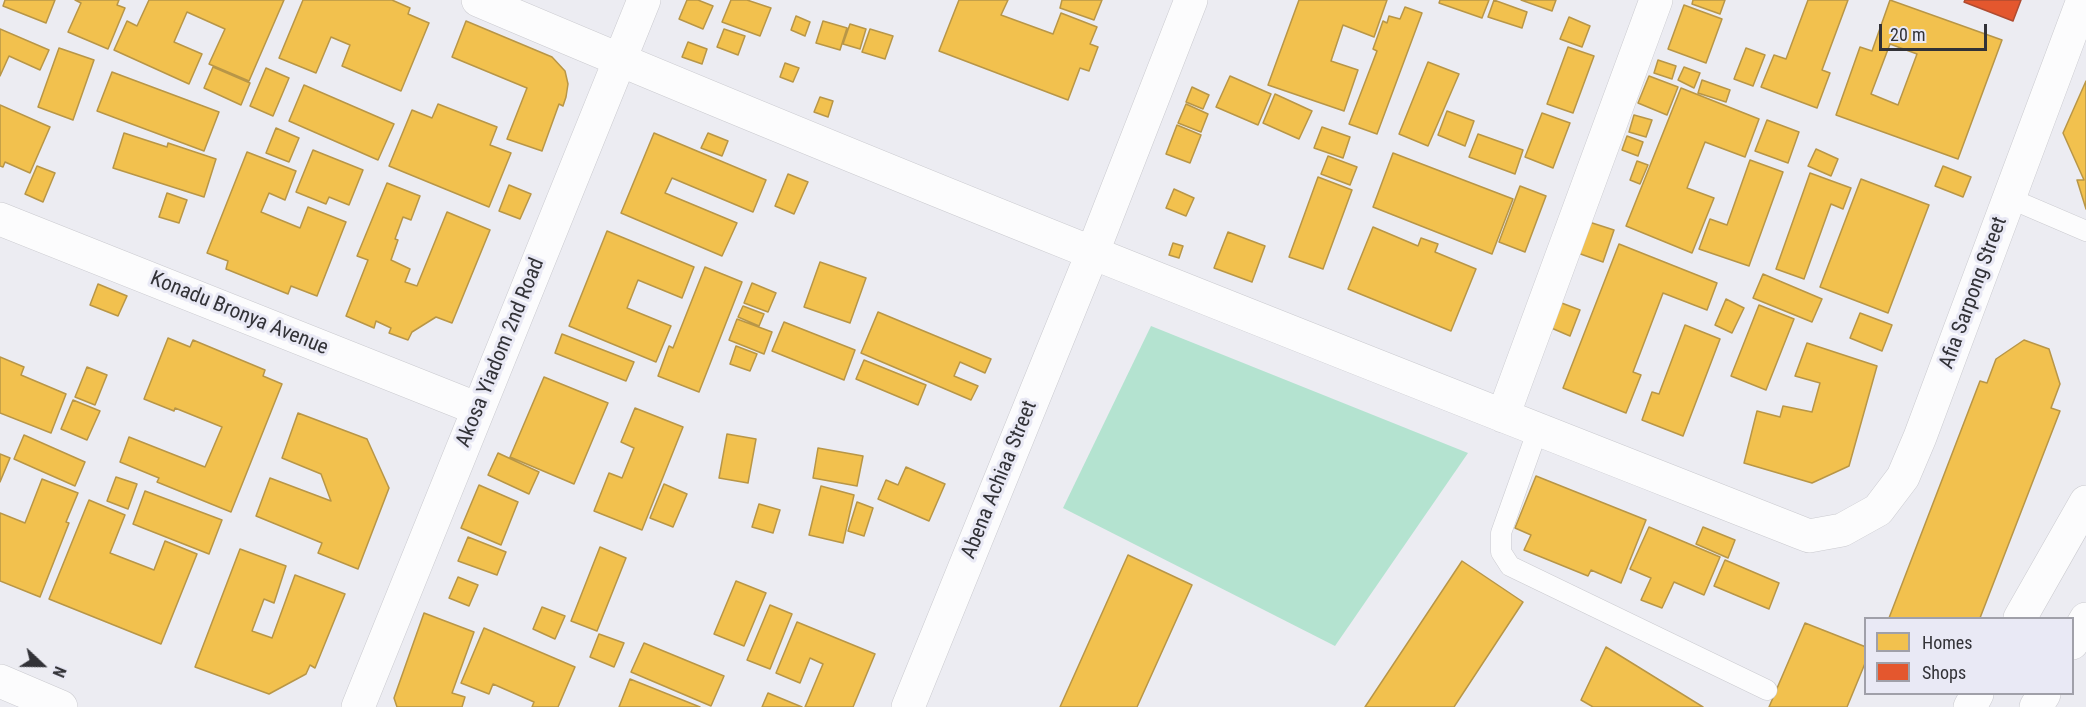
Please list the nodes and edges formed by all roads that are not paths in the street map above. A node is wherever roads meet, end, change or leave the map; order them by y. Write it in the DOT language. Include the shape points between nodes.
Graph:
graph roads {
  1 [pos="478,0"];
  2 [pos="644,0"];
  3 [pos="1191,0"];
  4 [pos="1656,0"];
  5 [pos="2083,0"];
  6 [pos="620,60"];
  7 [pos="2009,198"];
  8 [pos="0,219"];
  9 [pos="2086,231"];
  10 [pos="1092,254"];
  11 [pos="478,409"];
  12 [pos="1503,416"];
  13 [pos="1538,429"];
  14 [pos="2086,502"];
  15 [pos="2021,617"];
  16 [pos="2086,619"];
  17 [pos="2074,641"];
  18 [pos="0,681"];
  19 [pos="1767,690"];
  20 [pos="50,705"];
  21 [pos="358,707"];
  22 [pos="908,707"];
  1 -- 6 [label="street"];
  2 -- 6 [label="street, Akosa Yiadom 2nd Road"];
  3 -- 10 [label="street, Abena Achiaa Street"];
  4 -- 12 [label="street"];
  5 -- 7 [label="street, Afia Sarpong Street"];
  6 -- 10 [label="street"];
  6 -- 11 [label="street, Akosa Yiadom 2nd Road"];
  7 -- 9 [label="lane"];
  7 -- 13 [label="street, Afia Sarpong Street" via="1903,477 1878,510 1842,530 1809,536"];
  8 -- 11 [label="street, Konadu Bronya Avenue"];
  10 -- 12 [label="street"];
  10 -- 22 [label="street, Abena Achiaa Street"];
  11 -- 21 [label="street, Akosa Yiadom 2nd Road"];
  12 -- 13 [label="street"];
  13 -- 19 [label="lane" via="1501,533 1501,552 1510,566"];
  14 -- 15 [label="street"];
  16 -- 17 [label="street"];
  18 -- 20 [label="street"];
}
